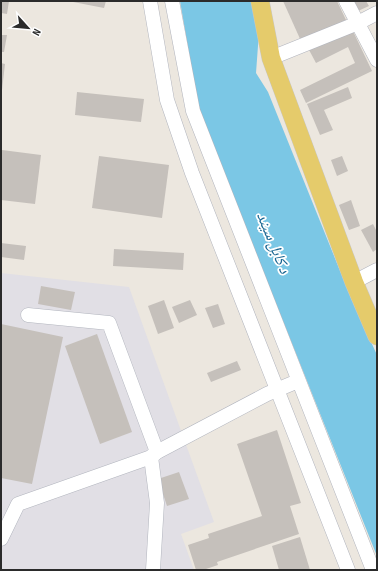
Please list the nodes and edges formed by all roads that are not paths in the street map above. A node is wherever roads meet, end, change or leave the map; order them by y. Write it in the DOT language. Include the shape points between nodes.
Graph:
graph roads {
  1 [pos="150,1"];
  2 [pos="172,1"];
  3 [pos="260,1"];
  4 [pos="346,1"];
  5 [pos="377,13"];
  6 [pos="358,23"];
  7 [pos="272,58"];
  8 [pos="377,60"];
  9 [pos="377,270"];
  10 [pos="354,282"];
  11 [pos="28,315"];
  12 [pos="377,336"];
  13 [pos="298,381"];
  14 [pos="277,390"];
  15 [pos="154,455"];
  16 [pos="1,539"];
  17 [pos="153,570"];
  18 [pos="348,570"];
  19 [pos="373,570"];
  1 -- 14 [label="street" via="166,100 227,265"];
  2 -- 13 [label="street" via="193,111"];
  3 -- 7 [label="main road"];
  4 -- 6 [label="street"];
  5 -- 6 [label="street"];
  6 -- 7 [label="street"];
  6 -- 8 [label="street"];
  7 -- 10 [label="main road"];
  9 -- 10 [label="street"];
  10 -- 12 [label="main road"];
  11 -- 15 [label="street" via="109,323"];
  13 -- 14 [label="street"];
  13 -- 19 [label="street"];
  14 -- 15 [label="street"];
  14 -- 18 [label="street"];
  15 -- 16 [label="street" via="18,504"];
  15 -- 17 [label="street" via="157,503"];
}
